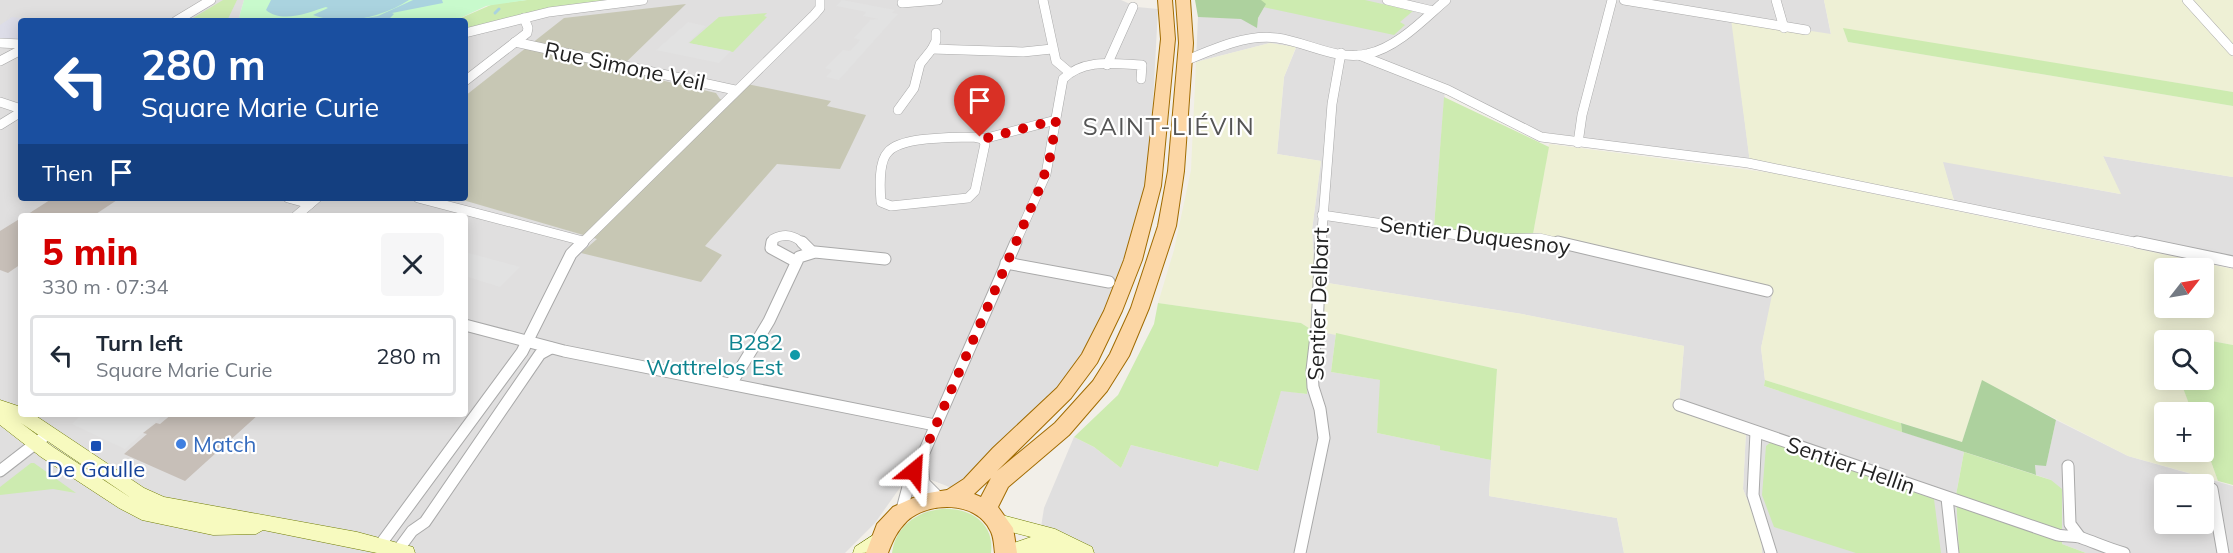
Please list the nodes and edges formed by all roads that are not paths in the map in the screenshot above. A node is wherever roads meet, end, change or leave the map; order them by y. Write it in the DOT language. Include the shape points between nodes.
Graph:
graph roads {
  1 [pos="211,0"];
  2 [pos="643,0"];
  3 [pos="820,0"];
  4 [pos="938,0"];
  5 [pos="1043,0"];
  6 [pos="1165,0"];
  7 [pos="1183,0"];
  8 [pos="1387,0"];
  9 [pos="1446,0"];
  10 [pos="1612,0"];
  11 [pos="1624,0"];
  12 [pos="1776,0"];
  13 [pos="2187,0"];
  14 [pos="902,3"];
  15 [pos="1133,7"];
  16 [pos="1432,11"];
  17 [pos="181,18"];
  18 [pos="524,18"];
  19 [pos="1784,28"];
  20 [pos="1806,30"];
  21 [pos="468,32"];
  22 [pos="936,33"];
  23 [pos="515,42"];
  24 [pos="0,43"];
  25 [pos="18,45"];
  26 [pos="932,49"];
  27 [pos="1052,49"];
  28 [pos="1216,49"];
  29 [pos="2233,51"];
  30 [pos="18,52"];
  31 [pos="1186,52"];
  32 [pos="1341,53"];
  33 [pos="1359,55"];
  34 [pos="0,62"];
  35 [pos="1107,65"];
  36 [pos="1069,72"];
  37 [pos="468,79"];
  38 [pos="1141,79"];
  39 [pos="735,90"];
  40 [pos="0,102"];
  41 [pos="898,110"];
  42 [pos="18,111"];
  43 [pos="18,114"];
  44 [pos="1056,120"];
  45 [pos="0,124"];
  46 [pos="983,139"];
  47 [pos="1578,143"];
  48 [pos="314,201"];
  49 [pos="430,201"];
  50 [pos="300,213"];
  51 [pos="1322,215"];
  52 [pos="584,241"];
  53 [pos="812,252"];
  54 [pos="885,259"];
  55 [pos="795,261"];
  56 [pos="2233,262"];
  57 [pos="1006,263"];
  58 [pos="1109,282"];
  59 [pos="1767,291"];
  60 [pos="468,326"];
  61 [pos="528,342"];
  62 [pos="551,348"];
  63 [pos="731,384"];
  64 [pos="1679,405"];
  65 [pos="0,406"];
  66 [pos="18,415"];
  67 [pos="0,416"];
  68 [pos="31,422"];
  69 [pos="468,424"];
  70 [pos="935,424"];
  71 [pos="489,430"];
  72 [pos="1756,432"];
  73 [pos="42,438"];
  74 [pos="922,457"];
  75 [pos="2068,466"];
  76 [pos="0,471"];
  77 [pos="945,498"];
  78 [pos="1947,498"];
  79 [pos="2214,501"];
  80 [pos="901,514"];
  81 [pos="992,516"];
  82 [pos="2079,536"];
  83 [pos="879,545"];
  84 [pos="395,550"];
  85 [pos="862,553"];
  86 [pos="1007,553"];
  87 [pos="1083,553"];
  88 [pos="1300,553"];
  89 [pos="1772,553"];
  90 [pos="1953,553"];
  91 [pos="2124,553"];
  92 [pos="2223,553"];
  1 -- 17 [label="street"];
  2 -- 18 [label="street"];
  3 -- 39 [label="street" via="818,11"];
  4 -- 14 [label="street"];
  5 -- 27 [label="street"];
  6 -- 77 [label="main road" via="1168,39 1155,176 1140,238 1113,311 1090,358 1064,393 972,484"];
  7 -- 31 [label="main road"];
  8 -- 16 [label="street"];
  9 -- 16 [label="street"];
  10 -- 47 [label="street"];
  11 -- 19 [label="street"];
  12 -- 19 [label="street"];
  13 -- 29 [label="street"];
  15 -- 35 [label="street"];
  16 -- 33 [label="street" via="1380,50"];
  18 -- 21 [label="street"];
  18 -- 23 [label="street" via="528,30"];
  19 -- 20 [label="street"];
  22 -- 26 [label="street"];
  23 -- 37 [label="street"];
  23 -- 39 [label="street, Rue Simone Veil"];
  24 -- 25 [label="street"];
  26 -- 27 [label="street"];
  26 -- 41 [label="street" via="920,64 914,88"];
  27 -- 36 [label="street" via="1058,65"];
  28 -- 31 [label="street"];
  28 -- 31 [label="street"];
  28 -- 32 [label="street" via="1268,37"];
  30 -- 34 [label="street"];
  31 -- 81 [label="main road" via="1173,197 1157,260 1128,337 1110,371 1084,406 1000,481"];
  32 -- 33 [label="street"];
  32 -- 51 [label="street, Sentier Delbart"];
  33 -- 47 [label="street" via="1448,90 1535,135"];
  35 -- 36 [label="street"];
  35 -- 38 [label="street" via="1142,65"];
  36 -- 44 [label="street" via="1062,81"];
  39 -- 52 [label="street"];
  40 -- 42 [label="street"];
  43 -- 45 [label="street"];
  44 -- 46 [label="street"];
  44 -- 57 [label="street" via="1046,174"];
  46 -- 46 [label="street" via="906,142 894,146 884,157 881,202 891,206 968,198 975,191"];
  47 -- 56 [label="street" via="1748,163"];
  48 -- 50 [label="street"];
  49 -- 52 [label="street"];
  51 -- 59 [label="street, Sentier Duquesnoy" via="1485,239 1539,238"];
  51 -- 88 [label="street, Sentier Delbart" via="1312,380 1324,438"];
  52 -- 61 [label="street" via="568,258"];
  53 -- 54 [label="street"];
  53 -- 55 [label="street"];
  53 -- 55 [label="street" via="794,236 773,239 771,248"];
  55 -- 63 [label="street" via="769,321"];
  57 -- 58 [label="street"];
  57 -- 70 [label="street"];
  60 -- 61 [label="street"];
  61 -- 62 [label="street"];
  61 -- 69 [label="street"];
  62 -- 63 [label="street"];
  62 -- 71 [label="street" via="540,354"];
  63 -- 70 [label="street"];
  64 -- 72 [label="street, Sentier Hellin"];
  65 -- 66 [label="main road"];
  67 -- 68 [label="main road"];
  68 -- 73 [label="main road"];
  69 -- 71 [label="street"];
  69 -- 84 [label="street"];
  70 -- 74 [label="street"];
  71 -- 84 [label="street" via="425,522"];
  72 -- 78 [label="street, Sentier Hellin"];
  72 -- 89 [label="street, Sentier Hellin" via="1752,494"];
  73 -- 76 [label="street"];
  73 -- 84 [label="main road" via="114,496 148,514 213,527 289,528"];
  74 -- 77 [label="street" via="922,482"];
  74 -- 80 [label="street" via="911,476"];
  75 -- 82 [label="street" via="2070,524"];
  77 -- 80 [label="main road" via="917,504"];
  77 -- 81 [label="main road" via="970,501"];
  78 -- 82 [label="street, Sentier Hellin" via="2058,535"];
  78 -- 90 [label="street"];
  79 -- 92 [label="street"];
  80 -- 83 [label="main road" via="889,525"];
  81 -- 86 [label="main road" via="1005,537"];
  81 -- 87 [label="main road" via="1048,534"];
  82 -- 91 [label="street, Sentier Hellin"];
  83 -- 85 [label="main road"];
  86 -- 87 [label="main road" via="1048,544"];
}
